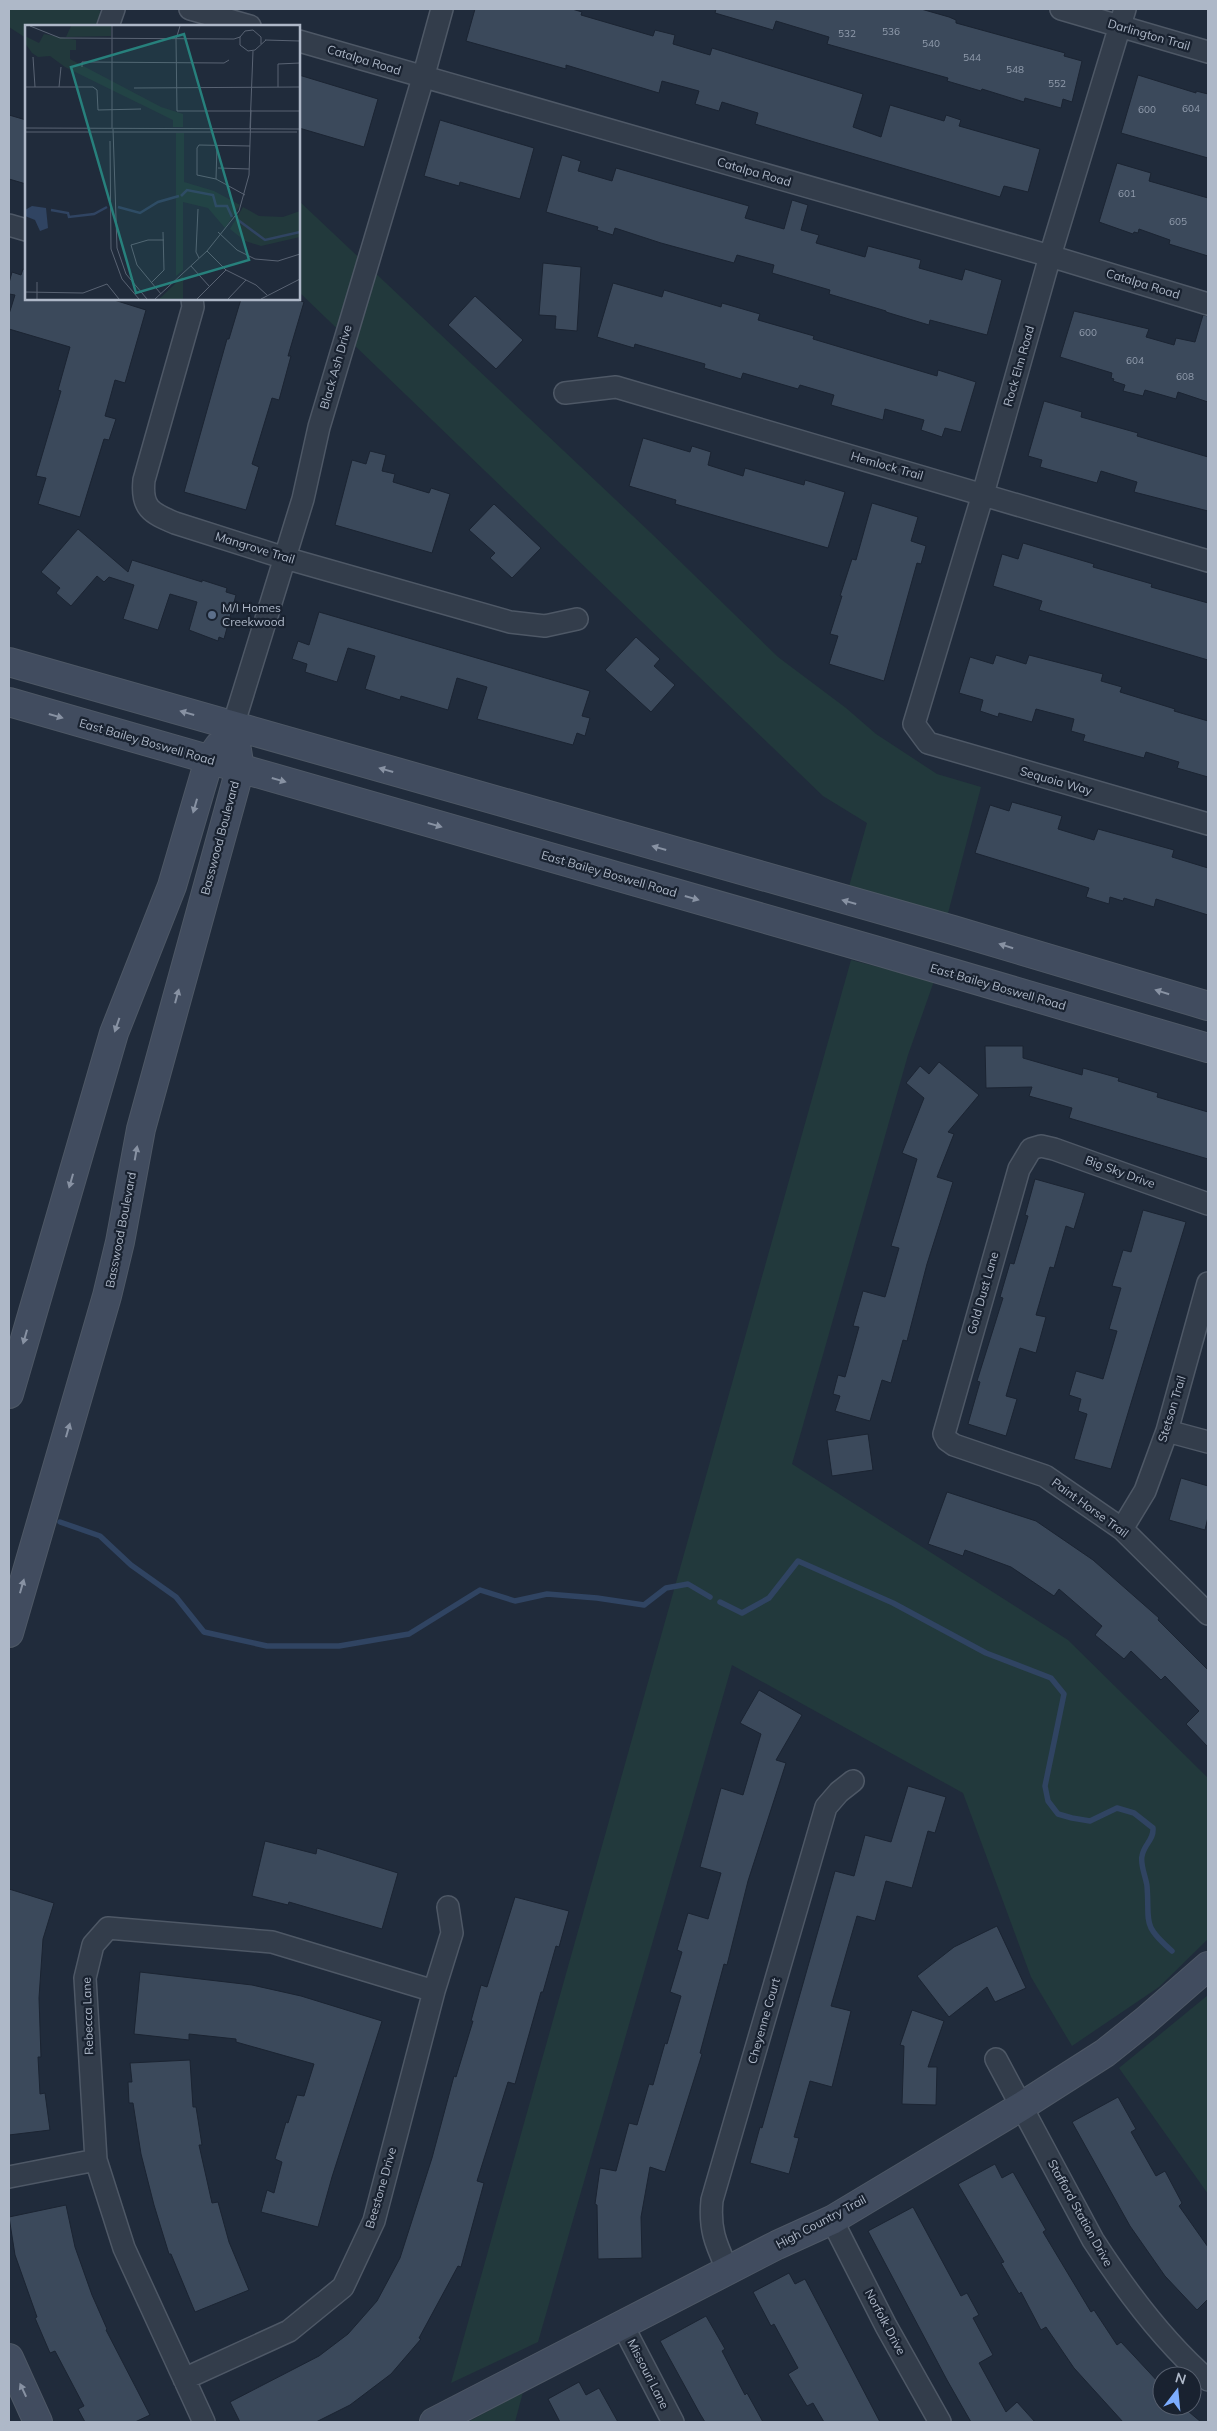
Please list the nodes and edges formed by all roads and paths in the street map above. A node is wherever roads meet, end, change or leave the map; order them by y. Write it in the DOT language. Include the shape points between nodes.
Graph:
graph roads {
  1 [pos="114,9"];
  2 [pos="190,9"];
  3 [pos="442,9"];
  4 [pos="1061,9"];
  5 [pos="1122,17"];
  6 [pos="108,25"];
  7 [pos="246,25"];
  8 [pos="300,41"];
  9 [pos="1208,52"];
  10 [pos="423,78"];
  11 [pos="9,225"];
  12 [pos="25,230"];
  13 [pos="1050,256"];
  14 [pos="192,300"];
  15 [pos="1208,304"];
  16 [pos="565,393"];
  17 [pos="983,494"];
  18 [pos="285,558"];
  19 [pos="1208,561"];
  20 [pos="577,619"];
  21 [pos="9,662"];
  22 [pos="9,702"];
  23 [pos="914,724"];
  24 [pos="233,726"];
  25 [pos="209,760"];
  26 [pos="240,769"];
  27 [pos="1208,824"];
  28 [pos="1208,1006"];
  29 [pos="1208,1048"];
  30 [pos="1031,1149"];
  31 [pos="1208,1204"];
  32 [pos="1208,1284"];
  33 [pos="9,1394"];
  34 [pos="1167,1430"];
  35 [pos="947,1440"];
  36 [pos="1208,1442"];
  37 [pos="1122,1529"];
  38 [pos="1208,1614"];
  39 [pos="9,1633"];
  40 [pos="853,1781"];
  41 [pos="448,1907"];
  42 [pos="1208,1966"];
  43 [pos="434,1991"];
  44 [pos="996,2059"];
  45 [pos="1022,2106"];
  46 [pos="96,2160"];
  47 [pos="9,2177"];
  48 [pos="832,2220"];
  49 [pos="728,2271"];
  50 [pos="623,2326"];
  51 [pos="9,2358"];
  52 [pos="184,2379"];
  53 [pos="1208,2380"];
  54 [pos="38,2422"];
  55 [pos="204,2422"];
  56 [pos="434,2422"];
  57 [pos="673,2422"];
  58 [pos="940,2422"];
  1 -- 6 [label="street"];
  2 -- 7 [label="street"];
  3 -- 10 [label="street, Black Ash Drive"];
  4 -- 5 [label="street, Darlington Trail"];
  5 -- 9 [label="street, Darlington Trail"];
  5 -- 13 [label="street, Rock Elm Road"];
  8 -- 10 [label="street, Catalpa Road"];
  10 -- 13 [label="street, Catalpa Road"];
  10 -- 18 [label="street, Black Ash Drive" via="319,427 304,499"];
  11 -- 12 [label="street"];
  13 -- 15 [label="street, Catalpa Road"];
  13 -- 17 [label="street, Rock Elm Road"];
  14 -- 18 [label="street, Mangrove Trail" via="193,307 144,480 142,493 146,506 175,523"];
  16 -- 17 [label="street, Hemlock Trail" via="616,387"];
  17 -- 19 [label="street, Hemlock Trail"];
  17 -- 23 [label="street, Rock Elm Road"];
  18 -- 20 [label="street, Mangrove Trail" via="510,622 545,626"];
  18 -- 24 [label="street, Black Ash Drive"];
  24 -- 21 [label="main road, one-way"];
  22 -- 25 [label="main road, East Bailey Boswell Road, one-way"];
  23 -- 27 [label="street, Sequoia Way" via="928,743"];
  24 -- 25 [label="main road"];
  24 -- 26 [label="main road, Basswood Boulevard"];
  28 -- 24 [label="main road, one-way" via="953,930"];
  25 -- 26 [label="main road, East Bailey Boswell Road"];
  25 -- 33 [label="main road, one-way" via="172,886 114,1033"];
  26 -- 29 [label="main road, East Bailey Boswell Road, one-way"];
  39 -- 26 [label="main road, Basswood Boulevard, one-way" via="110,1288 140,1129"];
  30 -- 31 [label="street, Big Sky Drive" via="1040,1146 1054,1149"];
  30 -- 35 [label="street, Gold Dust Lane" via="1019,1169 944,1428"];
  32 -- 34 [label="street, Stetson Trail"];
  34 -- 36 [label="street"];
  34 -- 37 [label="street, Stetson Trail" via="1145,1491"];
  35 -- 37 [label="street, Paint Horse Trail" via="1045,1476"];
  37 -- 38 [label="street, Paint Horse Trail"];
  40 -- 49 [label="street, Cheyenne Court" via="826,1807 712,2200 710,2220 713,2239"];
  41 -- 43 [label="street, Beestone Drive" via="452,1933"];
  42 -- 45 [label="main road, High Country Trail" via="1105,2053"];
  43 -- 46 [label="street, Rebecca Lane" via="272,1942 108,1928 93,1945 85,1978"];
  43 -- 52 [label="street, Beestone Drive" via="374,2221 343,2288 289,2331"];
  44 -- 45 [label="street, Stafford Station Drive"];
  45 -- 48 [label="main road, High Country Trail"];
  45 -- 53 [label="street, Stafford Station Drive" via="1111,2268 1130,2295"];
  46 -- 47 [label="street"];
  46 -- 52 [label="street, Rebecca Lane" via="124,2248"];
  48 -- 49 [label="main road, High Country Trail"];
  48 -- 58 [label="street, Norfolk Drive"];
  49 -- 50 [label="main road, High Country Trail"];
  50 -- 56 [label="main road, High Country Trail"];
  50 -- 57 [label="street, Missouri Lane"];
  54 -- 51 [label="main road, one-way"];
  52 -- 55 [label="street, Rebecca Lane"];
}
